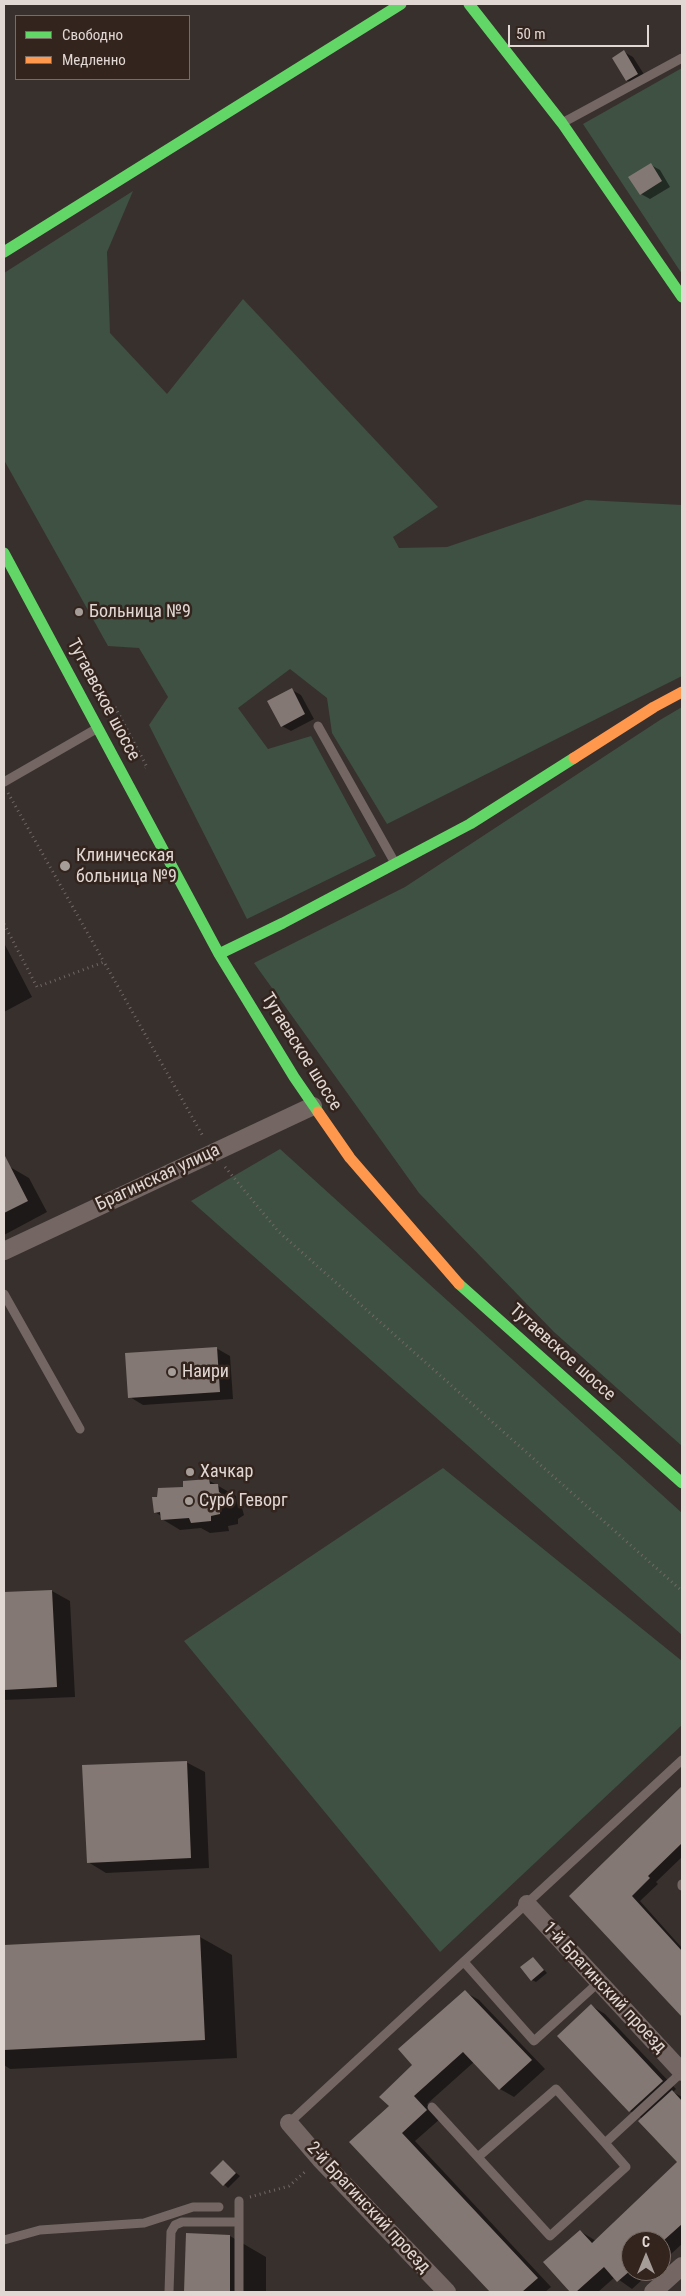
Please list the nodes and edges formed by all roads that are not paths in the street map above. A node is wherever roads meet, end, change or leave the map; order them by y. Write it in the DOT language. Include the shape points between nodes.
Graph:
graph roads {
  1 [pos="400,4"];
  2 [pos="469,4"];
  3 [pos="682,58"];
  4 [pos="562,123"];
  5 [pos="4,252"];
  6 [pos="682,297"];
  7 [pos="4,553"];
  8 [pos="682,692"];
  9 [pos="318,726"];
  10 [pos="99,728"];
  11 [pos="4,784"];
  12 [pos="395,864"];
  13 [pos="220,954"];
  14 [pos="312,1106"];
  15 [pos="4,1251"];
  16 [pos="4,1294"];
  17 [pos="80,1429"];
  18 [pos="682,1483"];
  19 [pos="682,1760"];
  20 [pos="526,1904"];
  21 [pos="464,1962"];
  22 [pos="599,1982"];
  23 [pos="682,2072"];
  24 [pos="432,2107"];
  25 [pos="289,2123"];
  26 [pos="605,2142"];
  27 [pos="478,2157"];
  28 [pos="239,2201"];
  29 [pos="220,2206"];
  30 [pos="239,2222"];
  31 [pos="4,2240"];
  32 [pos="682,2266"];
  33 [pos="169,2292"];
  34 [pos="239,2292"];
  35 [pos="447,2292"];
  36 [pos="652,2292"];
  1 -- 5 [label="street"];
  2 -- 4 [label="street"];
  3 -- 4 [label="lane"];
  4 -- 6 [label="street"];
  7 -- 10 [label="street, Тутаевское шоссе"];
  8 -- 12 [label="street" via="470,824"];
  9 -- 12 [label="lane"];
  10 -- 11 [label="lane"];
  10 -- 13 [label="street, Тутаевское шоссе"];
  12 -- 13 [label="street"];
  13 -- 14 [label="street, Тутаевское шоссе"];
  14 -- 15 [label="street, Брагинская улица"];
  14 -- 18 [label="street, Тутаевское шоссе" via="350,1158 450,1276"];
  16 -- 17 [label="lane"];
  19 -- 20 [label="lane"];
  20 -- 21 [label="lane"];
  20 -- 22 [label="street, 1-й Брагинский проезд"];
  21 -- 22 [label="lane" via="534,2041"];
  21 -- 25 [label="lane"];
  22 -- 23 [label="street, 1-й Брагинский проезд"];
  23 -- 26 [label="lane"];
  24 -- 27 [label="lane"];
  25 -- 35 [label="street, 2-й Брагинский проезд"];
  26 -- 27 [label="lane" via="556,2089"];
  26 -- 27 [label="lane" via="626,2167 550,2236"];
  28 -- 30 [label="lane"];
  29 -- 31 [label="lane" via="193,2206 144,2223 40,2230"];
  30 -- 33 [label="lane" via="182,2222 175,2225 171,2232"];
  30 -- 34 [label="lane"];
  32 -- 36 [label="street"];
}
